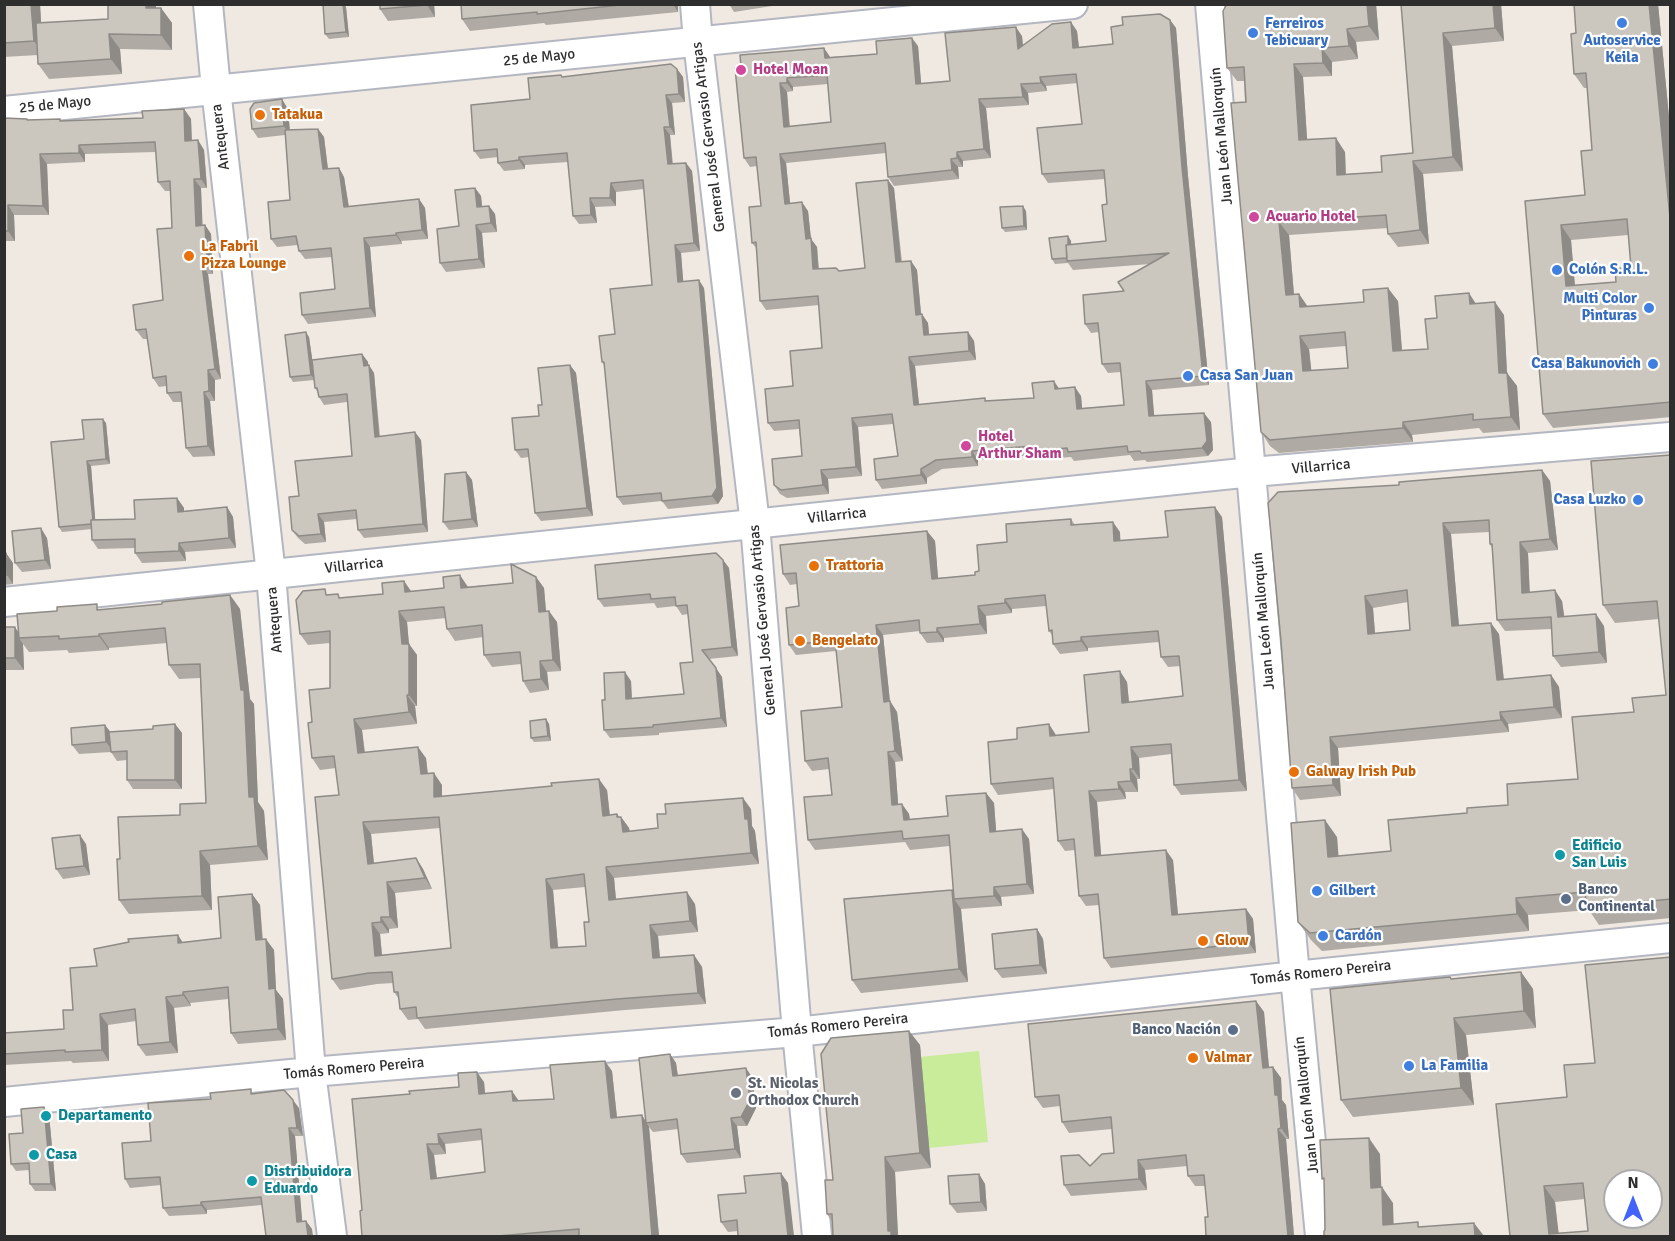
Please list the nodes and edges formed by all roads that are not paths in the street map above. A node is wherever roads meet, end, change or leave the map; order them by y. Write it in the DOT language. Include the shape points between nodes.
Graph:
graph roads {
  1 [pos="208,4"];
  2 [pos="695,4"];
  3 [pos="1073,4"];
  4 [pos="1210,4"];
  5 [pos="698,42"];
  6 [pos="216,90"];
  7 [pos="4,111"];
  8 [pos="1671,437"];
  9 [pos="1251,472"];
  10 [pos="755,524"];
  11 [pos="271,574"];
  12 [pos="4,602"];
  13 [pos="1671,938"];
  14 [pos="1295,976"];
  15 [pos="797,1032"];
  16 [pos="311,1072"];
  17 [pos="4,1102"];
  18 [pos="332,1236"];
  19 [pos="817,1236"];
  20 [pos="1320,1236"];
  1 -- 6 [label="street, Antequera"];
  2 -- 5 [label="street, General José Gervasio Artigas"];
  3 -- 5 [label="street, 25 de Mayo"];
  4 -- 9 [label="street, Juan León Mallorquín"];
  5 -- 6 [label="street, 25 de Mayo"];
  5 -- 10 [label="street, General José Gervasio Artigas"];
  6 -- 7 [label="street, 25 de Mayo"];
  6 -- 11 [label="street, Antequera"];
  8 -- 9 [label="street, Villarrica"];
  9 -- 10 [label="street, Villarrica"];
  9 -- 14 [label="street, Juan León Mallorquín"];
  10 -- 11 [label="street, Villarrica"];
  10 -- 15 [label="street, General José Gervasio Artigas"];
  11 -- 12 [label="street, Villarrica"];
  11 -- 16 [label="street, Antequera"];
  13 -- 14 [label="street, Tomás Romero Pereira"];
  14 -- 15 [label="street, Tomás Romero Pereira"];
  14 -- 20 [label="street, Juan León Mallorquín"];
  15 -- 16 [label="street, Tomás Romero Pereira"];
  15 -- 19 [label="street, General José Gervasio Artigas"];
  16 -- 17 [label="street, Tomás Romero Pereira"];
  16 -- 18 [label="street, Antequera"];
}
